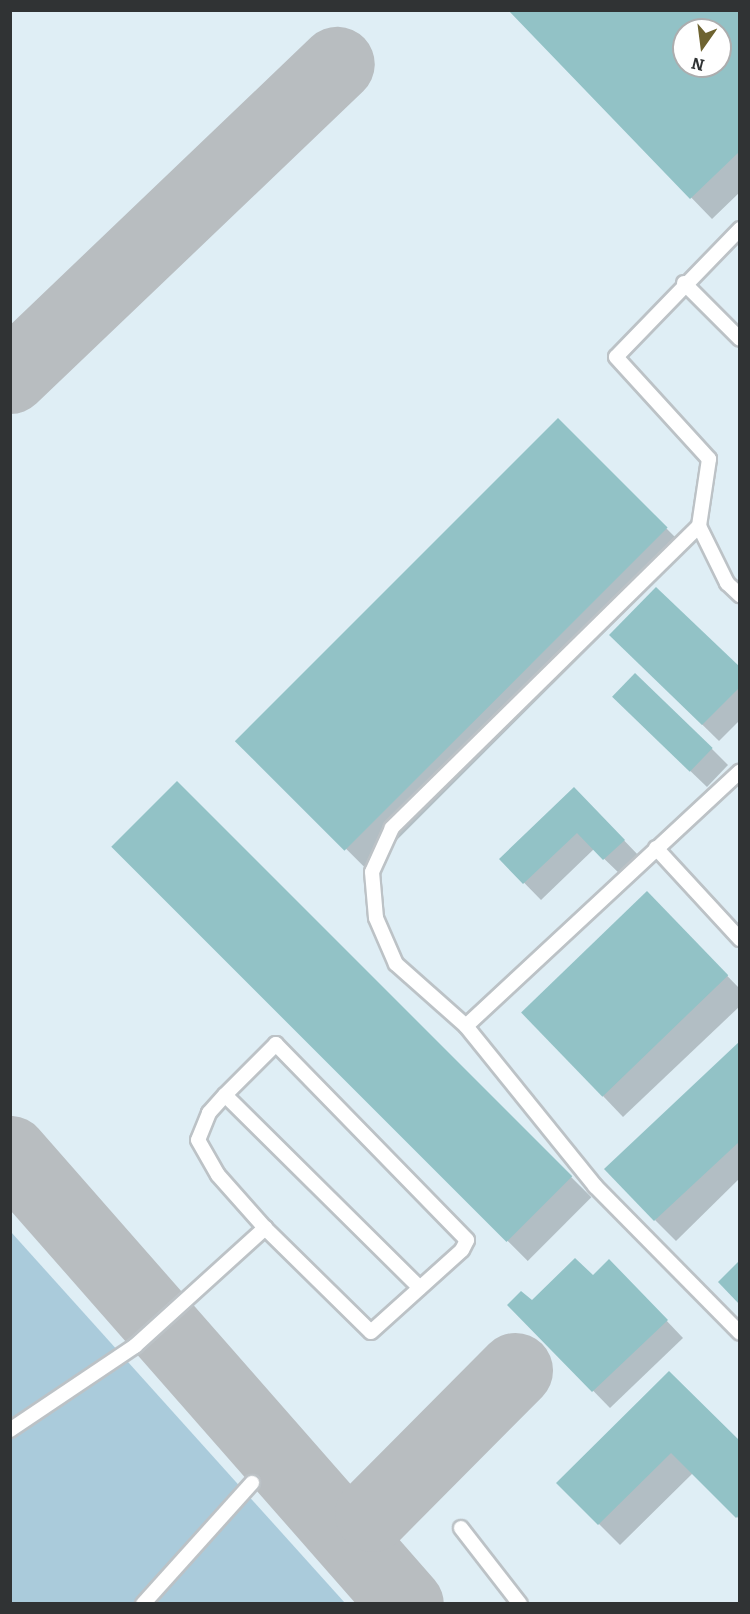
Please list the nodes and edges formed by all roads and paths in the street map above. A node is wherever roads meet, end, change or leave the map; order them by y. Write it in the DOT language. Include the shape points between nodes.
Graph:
graph roads {
  1 [pos="740,229"];
  2 [pos="684,283"];
  3 [pos="740,339"];
  4 [pos="699,526"];
  5 [pos="740,595"];
  6 [pos="740,771"];
  7 [pos="656,848"];
  8 [pos="740,939"];
  9 [pos="466,1026"];
  10 [pos="225,1095"];
  11 [pos="265,1228"];
  12 [pos="420,1288"];
  13 [pos="740,1334"];
  14 [pos="10,1430"];
  15 [pos="252,1483"];
  16 [pos="461,1528"];
  17 [pos="143,1604"];
  18 [pos="520,1604"];
  1 -- 2 [label="lane"];
  2 -- 3 [label="lane"];
  2 -- 4 [label="lane" via="616,357 709,459"];
  4 -- 5 [label="lane" via="727,583"];
  4 -- 9 [label="lane" via="392,828 372,872 376,918 396,964"];
  6 -- 7 [label="lane"];
  7 -- 8 [label="lane"];
  7 -- 9 [label="lane"];
  9 -- 13 [label="lane" via="595,1186"];
  10 -- 11 [label="lane" via="209,1113 198,1140 218,1175"];
  10 -- 12 [label="lane"];
  10 -- 12 [label="lane" via="276,1044 467,1240 462,1250"];
  11 -- 12 [label="lane" via="370,1332"];
  11 -- 14 [label="lane" via="135,1346"];
  15 -- 17 [label="lane"];
  16 -- 18 [label="lane"];
}
